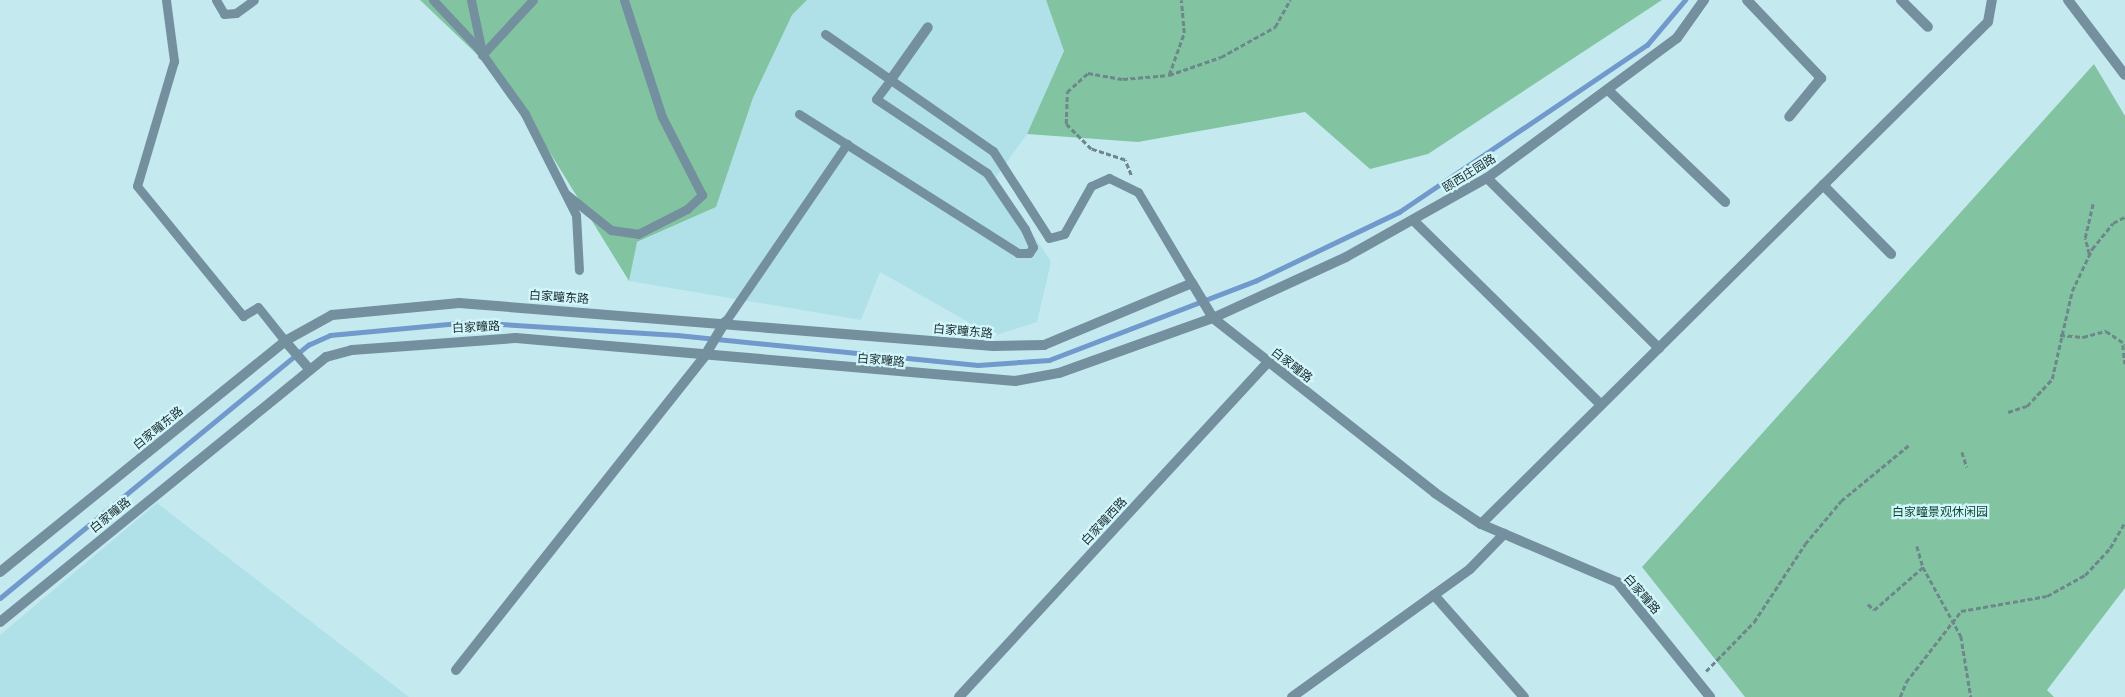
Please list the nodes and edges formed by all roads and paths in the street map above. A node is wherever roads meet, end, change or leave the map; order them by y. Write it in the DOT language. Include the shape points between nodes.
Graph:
graph roads {
  1 [pos="166,0"];
  2 [pos="216,0"];
  3 [pos="254,0"];
  4 [pos="433,0"];
  5 [pos="471,0"];
  6 [pos="533,0"];
  7 [pos="624,0"];
  8 [pos="1181,0"];
  9 [pos="1290,0"];
  10 [pos="1704,0"];
  11 [pos="1747,0"];
  12 [pos="1901,0"];
  13 [pos="1992,0"];
  14 [pos="2073,1"];
  15 [pos="928,27"];
  16 [pos="1928,27"];
  17 [pos="825,34"];
  18 [pos="482,54"];
  19 [pos="1169,75"];
  20 [pos="2125,75"];
  21 [pos="892,78"];
  22 [pos="1608,90"];
  23 [pos="799,114"];
  24 [pos="1789,117"];
  25 [pos="847,144"];
  26 [pos="1487,178"];
  27 [pos="1823,185"];
  28 [pos="1138,192"];
  29 [pos="566,194"];
  30 [pos="1725,202"];
  31 [pos="2093,204"];
  32 [pos="2125,218"];
  33 [pos="1414,221"];
  34 [pos="1891,254"];
  35 [pos="2089,256"];
  36 [pos="579,270"];
  37 [pos="1192,283"];
  38 [pos="1212,318"];
  39 [pos="725,322"];
  40 [pos="2060,335"];
  41 [pos="289,345"];
  42 [pos="2124,345"];
  43 [pos="1659,348"];
  44 [pos="704,357"];
  45 [pos="1268,362"];
  46 [pos="2125,364"];
  47 [pos="310,370"];
  48 [pos="1601,405"];
  49 [pos="2008,412"];
  50 [pos="1908,445"];
  51 [pos="1962,452"];
  52 [pos="1967,467"];
  53 [pos="2125,522"];
  54 [pos="1481,524"];
  55 [pos="1504,534"];
  56 [pos="1917,546"];
  57 [pos="1923,567"];
  58 [pos="0,572"];
  59 [pos="1434,595"];
  60 [pos="1868,604"];
  61 [pos="1954,620"];
  62 [pos="0,622"];
  63 [pos="456,670"];
  64 [pos="1697,681"];
  65 [pos="959,697"];
  66 [pos="1292,697"];
  67 [pos="1524,697"];
  68 [pos="1710,697"];
  69 [pos="1900,697"];
  70 [pos="1971,697"];
  1 -- 41 [label="lane" via="174,61 137,186 243,316 258,307"];
  2 -- 3 [label="lane" via="224,14 236,13"];
  4 -- 18 [label="lane"];
  5 -- 18 [label="lane"];
  6 -- 18 [label="lane"];
  7 -- 29 [label="lane" via="662,117 702,195 687,209 638,234 611,230"];
  8 -- 19 [label="path" via="1184,33"];
  9 -- 19 [label="path" via="1275,27 1221,57"];
  10 -- 22 [label="street, 颐西庄园路" via="1677,38"];
  11 -- 24 [label="street" via="1821,78"];
  12 -- 16 [label="street"];
  13 -- 27 [label="street" via="1988,22"];
  14 -- 20 [label="street"];
  15 -- 21 [label="street"];
  17 -- 21 [label="lane"];
  18 -- 29 [label="lane" via="525,114"];
  19 -- 28 [label="path" via="1123,79 1088,73 1067,92 1066,124 1091,149 1125,160"];
  21 -- 25 [label="lane" via="876,99 987,173 1033,247 1029,253 1018,253"];
  21 -- 28 [label="lane" via="993,151 1049,238 1064,234 1091,186 1109,178"];
  22 -- 26 [label="street, 颐西庄园路"];
  22 -- 30 [label="street"];
  23 -- 25 [label="lane"];
  25 -- 39 [label="lane"];
  26 -- 33 [label="street, 颐西庄园路"];
  26 -- 43 [label="street"];
  27 -- 34 [label="street"];
  27 -- 43 [label="street"];
  28 -- 37 [label="lane"];
  29 -- 36 [label="lane" via="576,215"];
  31 -- 35 [label="path" via="2085,238"];
  32 -- 35 [label="path" via="2113,223"];
  33 -- 38 [label="street, 颐西庄园路"];
  33 -- 48 [label="street"];
  35 -- 40 [label="path" via="2072,291"];
  37 -- 38 [label="street"];
  37 -- 39 [label="street, 白家疃东路" via="1044,345 993,346"];
  38 -- 44 [label="street, 白家疃路" via="1059,373 1014,381"];
  38 -- 45 [label="street, 白家疃路"];
  39 -- 41 [label="street, 白家疃东路" via="459,303 332,315"];
  39 -- 44 [label="street"];
  40 -- 42 [label="path" via="2084,337 2106,331"];
  40 -- 49 [label="path" via="2052,379 2027,406"];
  41 -- 47 [label="street"];
  41 -- 58 [label="street, 白家疃东路"];
  42 -- 46 [label="path"];
  43 -- 48 [label="street"];
  44 -- 47 [label="street, 白家疃路" via="483,338 352,350 326,357"];
  44 -- 63 [label="street"];
  45 -- 54 [label="street, 白家疃路"];
  45 -- 65 [label="street, 白家疃西路"];
  47 -- 62 [label="street, 白家疃路"];
  48 -- 54 [label="street"];
  50 -- 64 [label="path" via="1842,501 1805,544 1754,622"];
  51 -- 52 [label="path"];
  53 -- 61 [label="path" via="2110,548 2085,575 2070,584 2047,596 1962,611"];
  54 -- 55 [label="street, 白家疃路"];
  55 -- 59 [label="street" via="1470,569"];
  55 -- 64 [label="street, 白家疃路" via="1617,582"];
  56 -- 57 [label="path"];
  57 -- 60 [label="path" via="1874,610"];
  57 -- 61 [label="path"];
  59 -- 66 [label="street"];
  59 -- 67 [label="street"];
  61 -- 69 [label="path" via="1906,682"];
  61 -- 70 [label="path" via="1961,636"];
  64 -- 68 [label="street, 白家疃路"];
}
